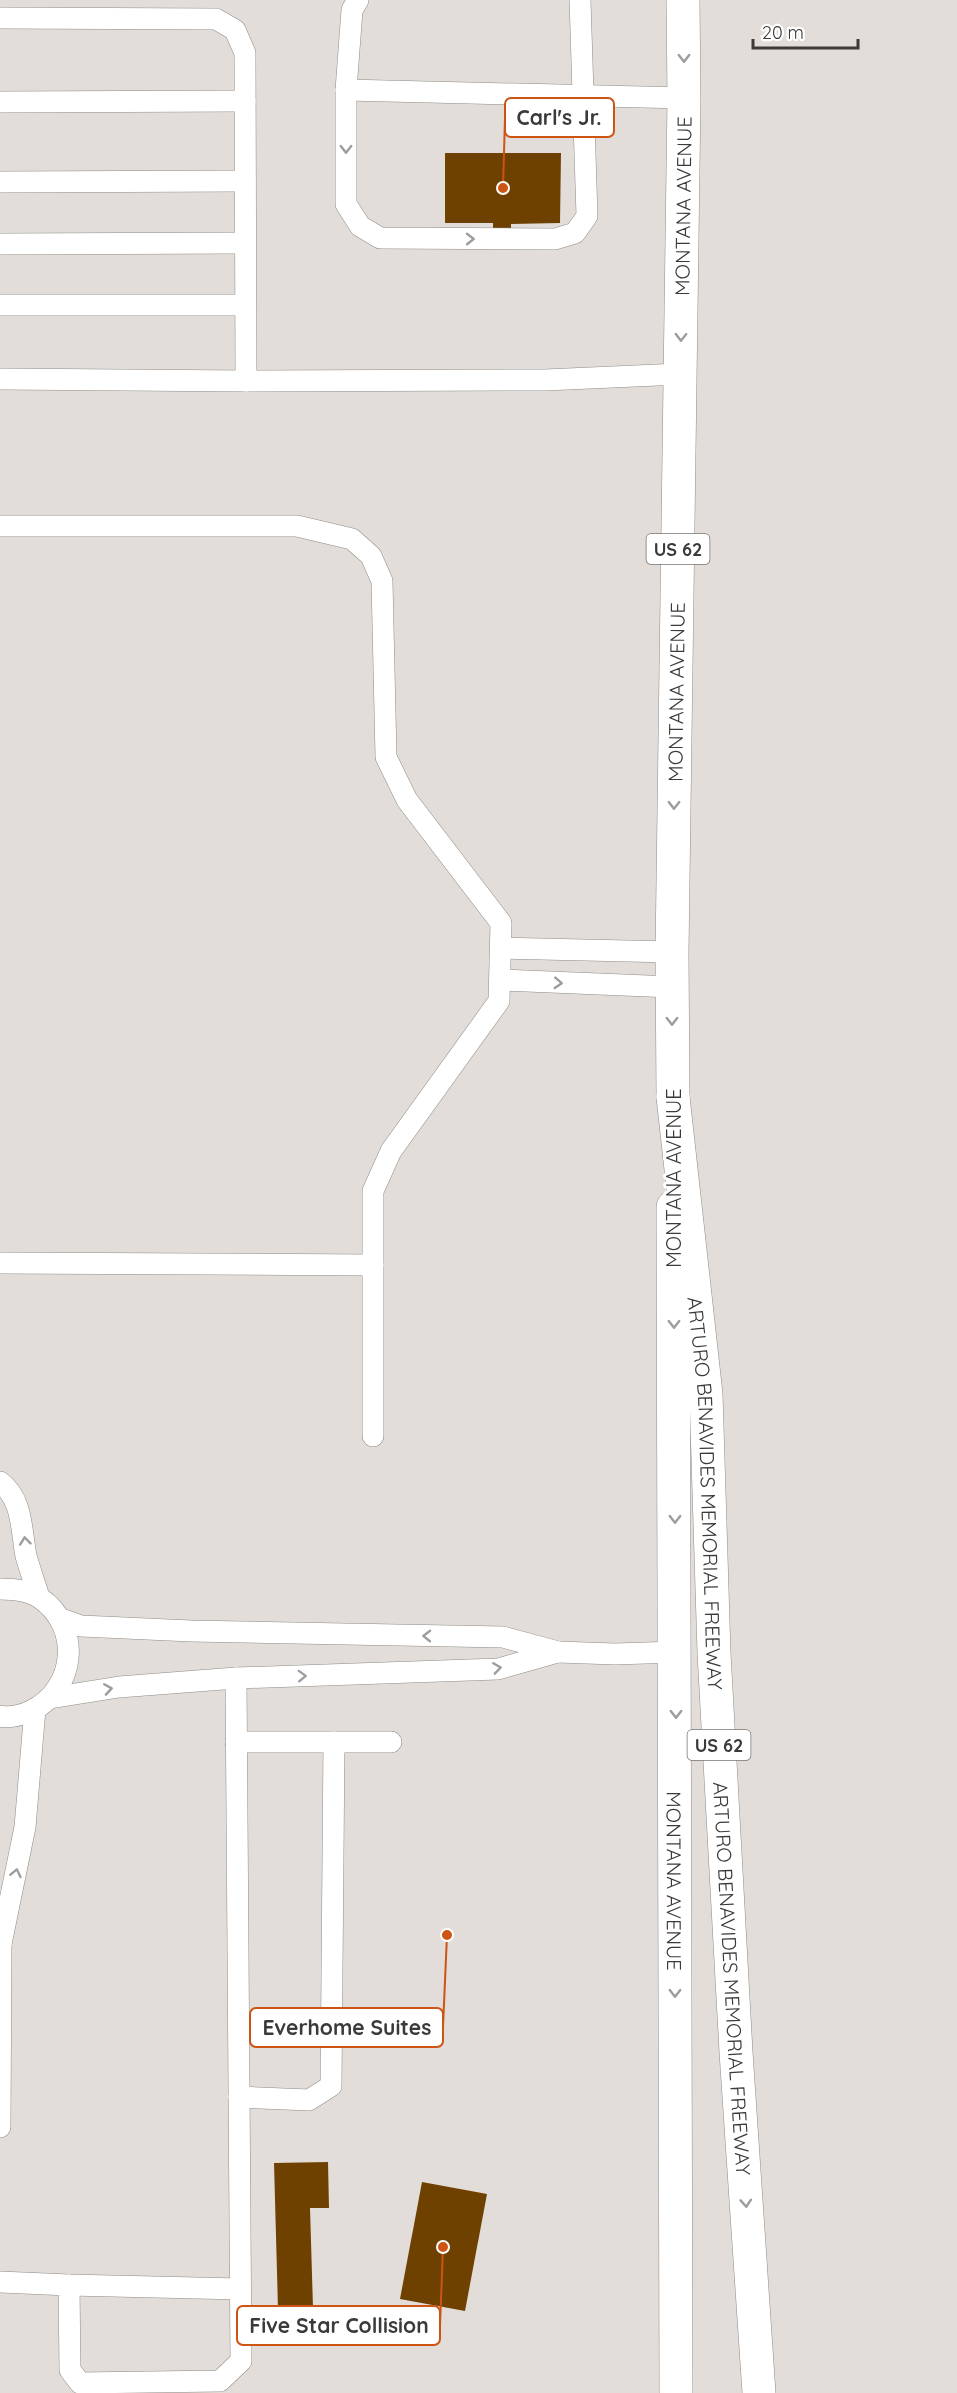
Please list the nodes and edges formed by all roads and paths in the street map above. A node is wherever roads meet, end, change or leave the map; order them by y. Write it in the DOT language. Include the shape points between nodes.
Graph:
graph roads {
  1 [pos="358,0"];
  2 [pos="580,0"];
  3 [pos="684,0"];
  4 [pos="0,18"];
  5 [pos="346,90"];
  6 [pos="582,95"];
  7 [pos="684,98"];
  8 [pos="245,101"];
  9 [pos="0,102"];
  10 [pos="245,181"];
  11 [pos="0,182"];
  12 [pos="245,243"];
  13 [pos="0,244"];
  14 [pos="0,305"];
  15 [pos="245,305"];
  16 [pos="680,374"];
  17 [pos="0,379"];
  18 [pos="246,381"];
  19 [pos="0,526"];
  20 [pos="501,948"];
  21 [pos="672,952"];
  22 [pos="500,980"];
  23 [pos="672,987"];
  24 [pos="673,1097"];
  25 [pos="0,1263"];
  26 [pos="373,1265"];
  27 [pos="374,1436"];
  28 [pos="0,1480"];
  29 [pos="0,1589"];
  30 [pos="39,1597"];
  31 [pos="59,1618"];
  32 [pos="558,1652"];
  33 [pos="676,1652"];
  34 [pos="236,1678"];
  35 [pos="43,1704"];
  36 [pos="0,1716"];
  37 [pos="236,1742"];
  38 [pos="334,1742"];
  39 [pos="391,1742"];
  40 [pos="1,1940"];
  41 [pos="238,2097"];
  42 [pos="0,2127"];
  43 [pos="0,2282"];
  44 [pos="69,2285"];
  45 [pos="240,2289"];
  46 [pos="676,2393"];
  47 [pos="759,2393"];
  1 -- 5 [label="lane" via="352,10"];
  2 -- 6 [label="lane"];
  3 -- 7 [label="main road, MONTANA AVENUE / US 62, one-way"];
  4 -- 8 [label="lane" via="216,19 235,30 244,53"];
  5 -- 6 [label="lane"];
  5 -- 6 [label="lane, one-way" via="346,204 360,226 380,238 555,239 575,233 587,216"];
  6 -- 7 [label="lane"];
  7 -- 16 [label="main road, MONTANA AVENUE / US 62, one-way"];
  8 -- 9 [label="lane"];
  8 -- 10 [label="lane"];
  10 -- 11 [label="lane"];
  10 -- 12 [label="lane"];
  12 -- 13 [label="lane"];
  12 -- 15 [label="lane"];
  14 -- 15 [label="lane"];
  15 -- 18 [label="lane"];
  16 -- 18 [label="lane" via="545,380"];
  16 -- 21 [label="main road, MONTANA AVENUE / US 62, one-way"];
  17 -- 18 [label="lane"];
  19 -- 20 [label="lane" via="297,526 352,539 371,556 382,581 386,757 407,800 501,923"];
  20 -- 21 [label="lane"];
  20 -- 22 [label="lane"];
  21 -- 23 [label="main road, MONTANA AVENUE / US 62"];
  22 -- 23 [label="lane, one-way"];
  22 -- 26 [label="lane" via="499,1002 391,1151 373,1191"];
  23 -- 24 [label="main road, MONTANA AVENUE / US 62, one-way"];
  24 -- 33 [label="main road, MONTANA AVENUE, one-way"];
  24 -- 47 [label="main road, ARTURO BENAVIDES MEMORIAL FREEWAY / US 62, one-way" via="706,1394 715,1676"];
  25 -- 26 [label="lane"];
  26 -- 27 [label="lane"];
  30 -- 28 [label="lane, one-way" via="16,1503"];
  29 -- 30 [label="lane"];
  30 -- 31 [label="lane"];
  32 -- 31 [label="lane, one-way" via="503,1637 191,1631 81,1626"];
  31 -- 35 [label="lane" via="70,1653 67,1673 57,1691"];
  32 -- 33 [label="lane"];
  34 -- 32 [label="lane, one-way" via="498,1669"];
  33 -- 46 [label="main road, MONTANA AVENUE, one-way"];
  35 -- 34 [label="lane, one-way" via="119,1687"];
  34 -- 37 [label="lane"];
  35 -- 36 [label="lane" via="25,1714"];
  40 -- 35 [label="lane, one-way" via="25,1827"];
  37 -- 38 [label="lane"];
  37 -- 41 [label="lane"];
  38 -- 39 [label="lane"];
  38 -- 41 [label="lane" via="331,2086 309,2100"];
  40 -- 42 [label="lane"];
  41 -- 45 [label="lane"];
  43 -- 44 [label="lane"];
  44 -- 45 [label="lane"];
  44 -- 45 [label="lane" via="70,2370 80,2383 220,2382 240,2361"];
}
